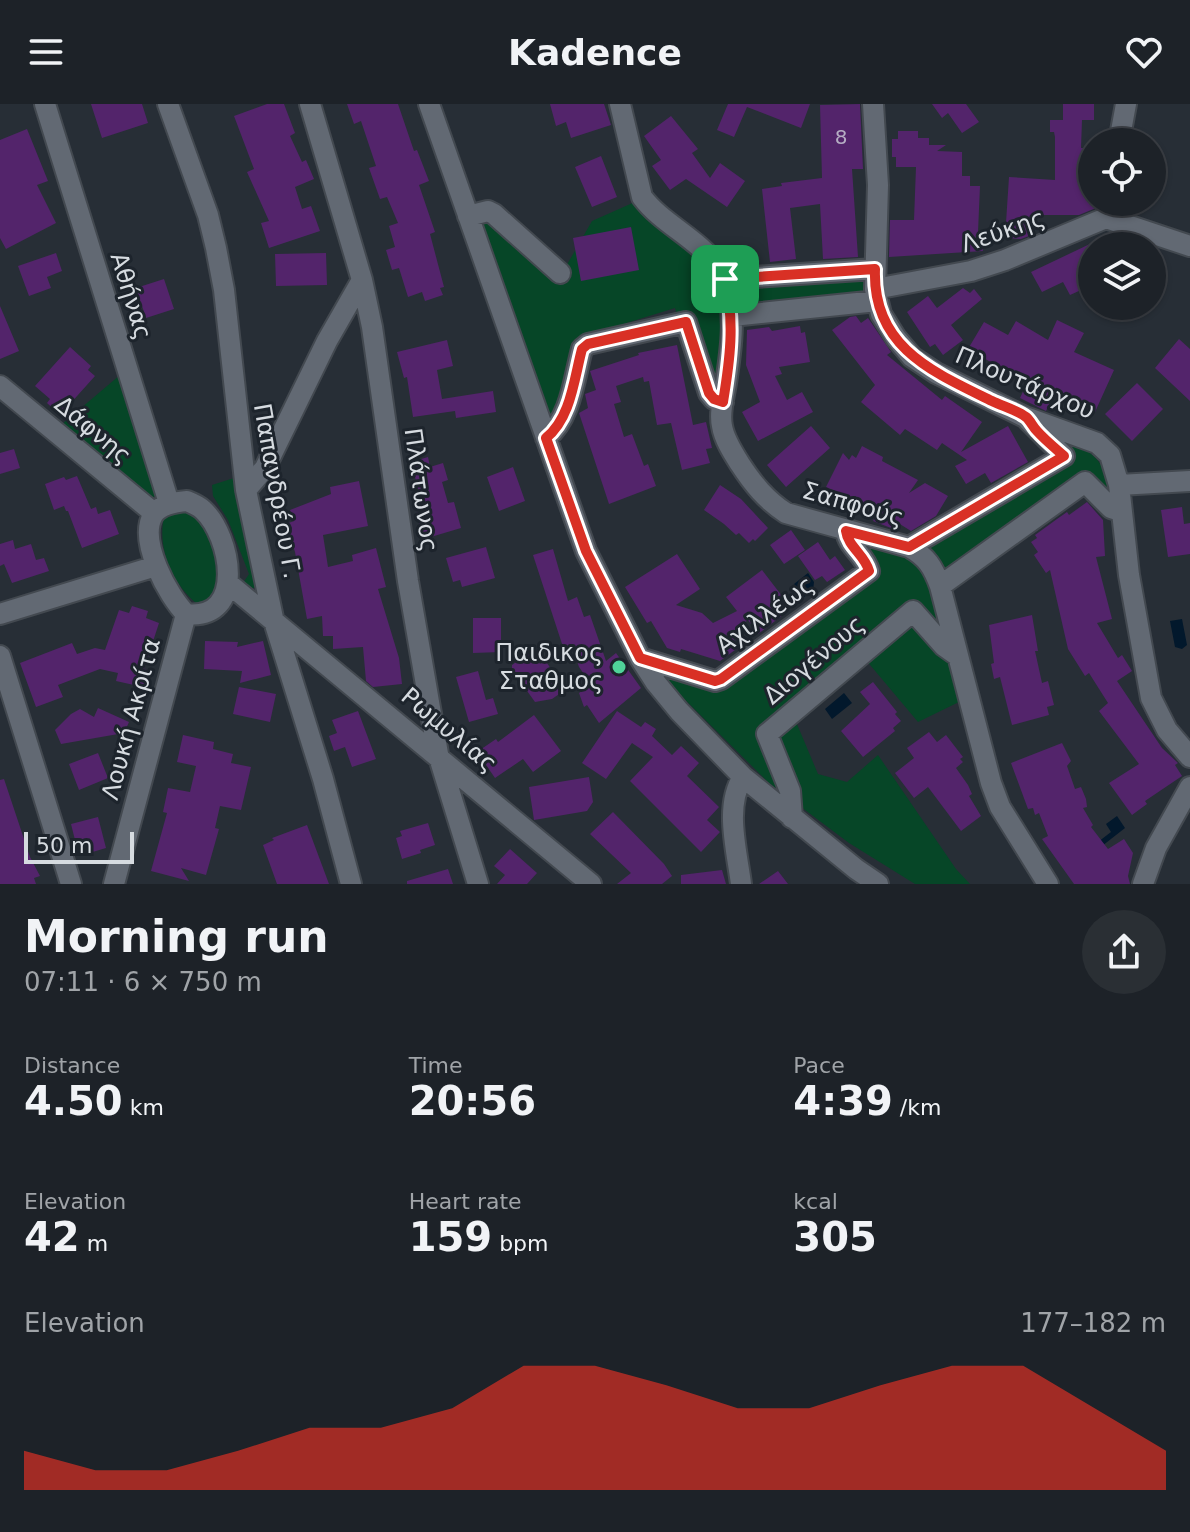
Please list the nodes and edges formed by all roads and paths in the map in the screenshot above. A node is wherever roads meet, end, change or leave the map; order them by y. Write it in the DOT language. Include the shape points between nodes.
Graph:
graph roads {
  1 [pos="45,104"];
  2 [pos="168,104"];
  3 [pos="310,104"];
  4 [pos="429,104"];
  5 [pos="620,104"];
  6 [pos="873,104"];
  7 [pos="1126,104"];
  8 [pos="1122,128"];
  9 [pos="468,216"];
  10 [pos="1096,216"];
  11 [pos="1121,216"];
  12 [pos="1190,246"];
  13 [pos="560,273"];
  14 [pos="725,279"];
  15 [pos="362,280"];
  16 [pos="876,286"];
  17 [pos="732,316"];
  18 [pos="0,386"];
  19 [pos="723,402"];
  20 [pos="1025,417"];
  21 [pos="546,438"];
  22 [pos="1190,481"];
  23 [pos="1119,485"];
  24 [pos="246,490"];
  25 [pos="161,508"];
  26 [pos="1120,511"];
  27 [pos="846,531"];
  28 [pos="909,547"];
  29 [pos="156,566"];
  30 [pos="229,584"];
  31 [pos="940,586"];
  32 [pos="0,614"];
  33 [pos="186,614"];
  34 [pos="273,618"];
  35 [pos="0,656"];
  36 [pos="958,656"];
  37 [pos="640,658"];
  38 [pos="438,754"];
  39 [pos="1190,757"];
  40 [pos="743,777"];
  41 [pos="1190,787"];
  42 [pos="792,818"];
  43 [pos="71,884"];
  44 [pos="114,884"];
  45 [pos="351,884"];
  46 [pos="478,884"];
  47 [pos="591,884"];
  48 [pos="741,884"];
  49 [pos="878,884"];
  50 [pos="1048,884"];
  51 [pos="1143,884"];
  1 -- 25 [label="street, Αθήνας"];
  2 -- 24 [label="street, Παπανδρέου Γ." via="216,248"];
  3 -- 15 [label="street, Πλάτωνος"];
  4 -- 9 [label="street"];
  5 -- 14 [label="street, Σαπφούς" via="642,197 707,254"];
  6 -- 16 [label="street, Πλουτάρχου"];
  7 -- 8 [label="street"];
  9 -- 13 [label="street" via="494,214"];
  9 -- 21 [label="street"];
  10 -- 16 [label="street, Λεύκης" via="1035,248 971,271"];
  11 -- 12 [label="street, Λεύκης"];
  14 -- 16 [label="street, Λεύκης"];
  14 -- 17 [label="street, Σαπφούς"];
  15 -- 24 [label="street" via="265,468"];
  15 -- 38 [label="street, Πλάτωνος"];
  16 -- 17 [label="street"];
  16 -- 20 [label="street, Πλουτάρχου" via="896,338 912,357"];
  17 -- 19 [label="street, Σαπφούς"];
  18 -- 25 [label="street, Δάφνης"];
  19 -- 21 [label="street" via="709,393 686,322 588,344 582,349 563,417"];
  19 -- 27 [label="street, Σαπφούς" via="725,437 761,493 786,513"];
  20 -- 23 [label="street, Πλουτάρχου" via="1097,443 1110,455"];
  20 -- 28 [label="street" via="1064,456"];
  21 -- 37 [label="street" via="586,551"];
  22 -- 23 [label="street"];
  23 -- 26 [label="street, Πλουτάρχου"];
  24 -- 34 [label="street, Παπανδρέου Γ."];
  25 -- 29 [label="street" via="150,526"];
  25 -- 30 [label="street" via="187,501 203,509 228,565"];
  26 -- 31 [label="street" via="1085,482"];
  26 -- 39 [label="street, Πλουτάρχου" via="1151,698 1167,730"];
  27 -- 28 [label="street, Σαπφούς"];
  27 -- 37 [label="street, Αχιλλέως" via="869,571 721,679"];
  28 -- 31 [label="street, Σαπφούς" via="933,566"];
  29 -- 32 [label="street"];
  29 -- 33 [label="street"];
  30 -- 33 [label="street" via="211,610"];
  30 -- 34 [label="street, Ρωμυλίας"];
  31 -- 36 [label="street, Σαπφούς"];
  33 -- 44 [label="street, Λουκή Ακρίτα"];
  34 -- 38 [label="street, Ρωμυλίας"];
  34 -- 45 [label="street, Παπανδρέου Γ."];
  35 -- 43 [label="street"];
  36 -- 42 [label="street, Διογένους" via="913,611 767,734 790,791"];
  36 -- 50 [label="street, Σαπφούς" via="1000,807"];
  37 -- 40 [label="street" via="679,711"];
  38 -- 46 [label="street, Πλάτωνος"];
  38 -- 47 [label="street, Ρωμυλίας"];
  40 -- 42 [label="street"];
  40 -- 48 [label="street" via="733,806"];
  41 -- 51 [label="street"];
  42 -- 49 [label="street"];
}
